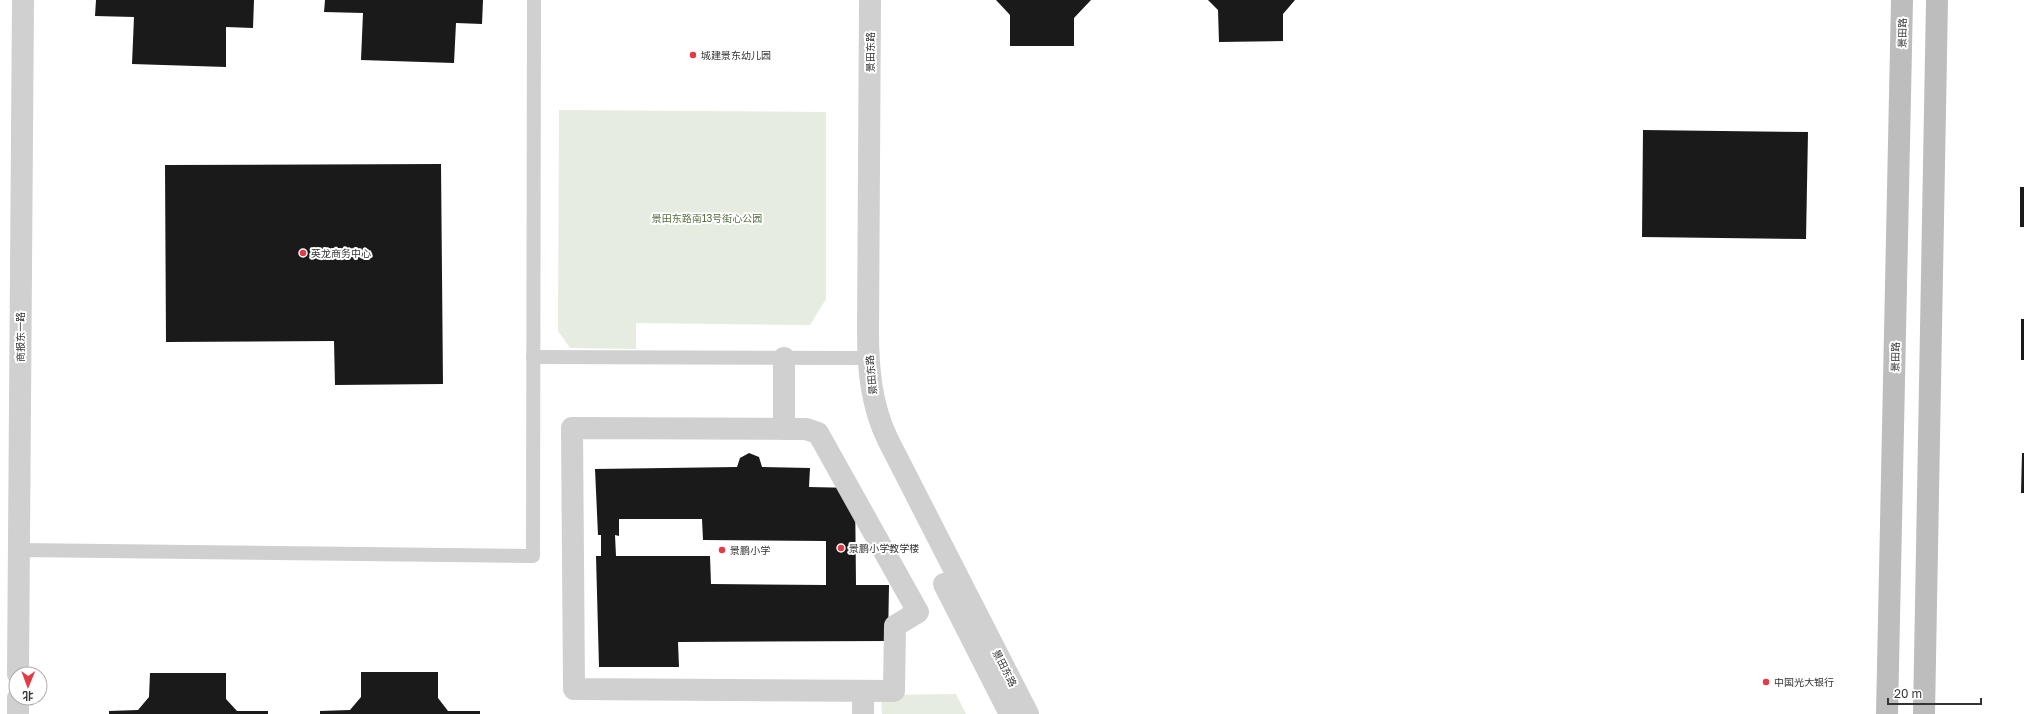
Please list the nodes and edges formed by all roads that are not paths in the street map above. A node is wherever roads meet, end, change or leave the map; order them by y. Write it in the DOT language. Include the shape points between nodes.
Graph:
graph roads {
  1 [pos="23,0"];
  2 [pos="534,0"];
  3 [pos="858,0"];
  4 [pos="870,0"];
  5 [pos="1902,0"];
  6 [pos="1937,0"];
  7 [pos="533,357"];
  8 [pos="784,358"];
  9 [pos="862,358"];
  10 [pos="784,429"];
  11 [pos="18,550"];
  12 [pos="18,666"];
  13 [pos="863,691"];
  14 [pos="863,714"];
  15 [pos="1010,714"];
  16 [pos="1028,714"];
  17 [pos="1887,714"];
  18 [pos="1924,714"];
  1 -- 11 [label="street, 商报东一路"];
  2 -- 7 [label="lane"];
  3 -- 9 [label="street, 景田东路"];
  4 -- 9 [label="street, 景田东路"];
  5 -- 17 [label="main road, 景田路"];
  6 -- 18 [label="main road"];
  7 -- 8 [label="lane"];
  7 -- 11 [label="lane" via="533,556"];
  8 -- 9 [label="lane"];
  8 -- 10 [label="street"];
  9 -- 15 [label="street, 景田东路" via="861,406 868,432"];
  9 -- 16 [label="street, 景田东路" via="883,431"];
  10 -- 13 [label="street" via="806,429 818,433 918,612 895,626 894,691"];
  10 -- 13 [label="street" via="572,428 574,689"];
  11 -- 12 [label="street, 商报东一路"];
  13 -- 14 [label="street"];
}
